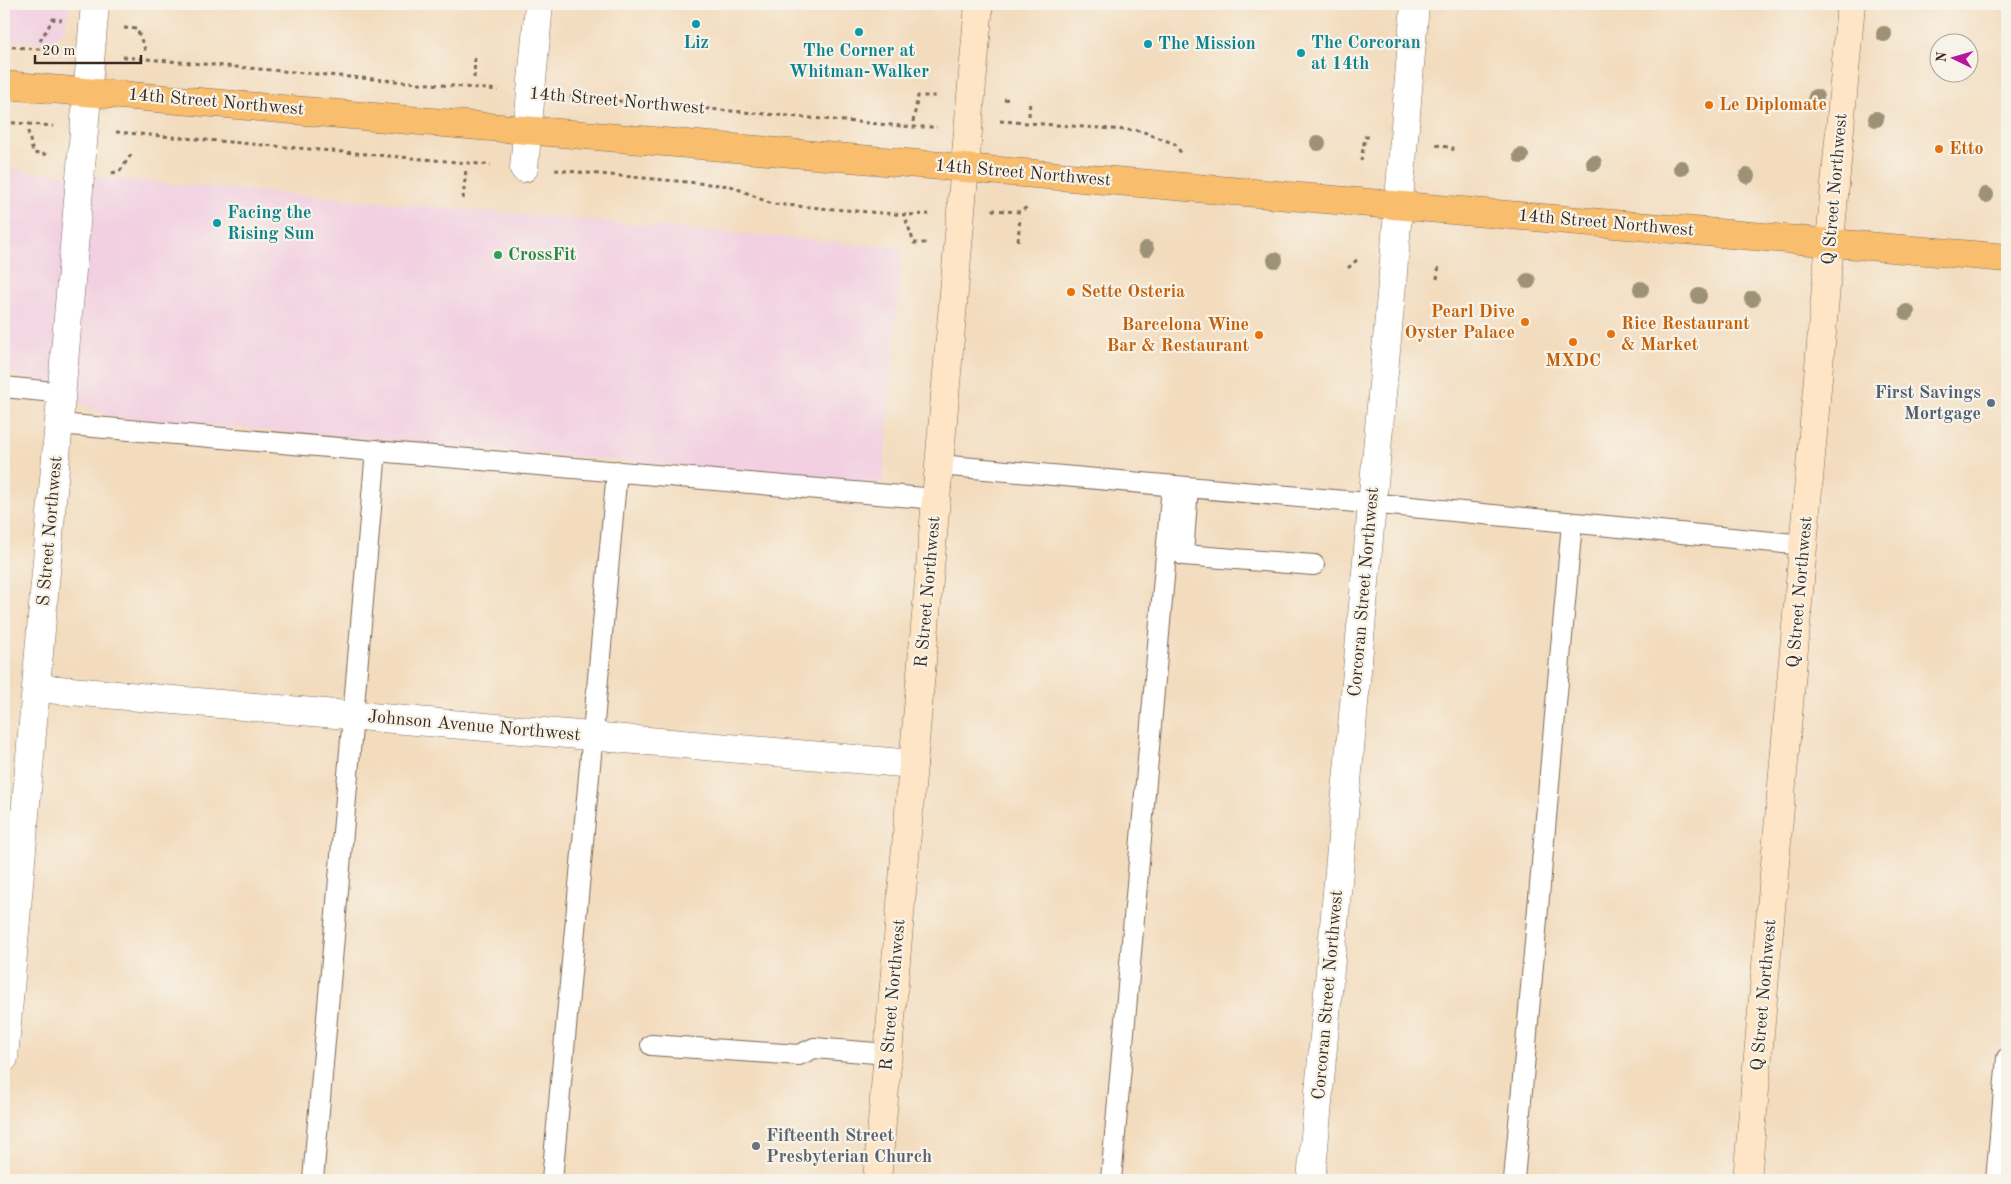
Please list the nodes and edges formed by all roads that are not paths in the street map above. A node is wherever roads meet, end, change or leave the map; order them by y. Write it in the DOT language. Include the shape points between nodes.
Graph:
graph roads {
  1 [pos="95,4"];
  2 [pos="539,4"];
  3 [pos="979,4"];
  4 [pos="1415,4"];
  5 [pos="1851,4"];
  6 [pos="4,84"];
  7 [pos="88,92"];
  8 [pos="528,129"];
  9 [pos="524,168"];
  10 [pos="965,168"];
  11 [pos="1398,205"];
  12 [pos="1830,243"];
  13 [pos="2007,258"];
  14 [pos="4,387"];
  15 [pos="63,393"];
  16 [pos="60,424"];
  17 [pos="376,450"];
  18 [pos="939,465"];
  19 [pos="617,471"];
  20 [pos="1180,486"];
  21 [pos="936,499"];
  22 [pos="1372,503"];
  23 [pos="1572,522"];
  24 [pos="1804,545"];
  25 [pos="1314,565"];
  26 [pos="36,688"];
  27 [pos="353,716"];
  28 [pos="592,737"];
  29 [pos="913,764"];
  30 [pos="651,1045"];
  31 [pos="888,1054"];
  32 [pos="4,1058"];
  33 [pos="2007,1058"];
  34 [pos="313,1180"];
  35 [pos="552,1180"];
  36 [pos="877,1180"];
  37 [pos="1111,1180"];
  38 [pos="1311,1180"];
  39 [pos="1514,1180"];
  40 [pos="1748,1180"];
  41 [pos="1996,1180"];
  1 -- 7 [label="street, S Street Northwest"];
  2 -- 8 [label="street"];
  3 -- 10 [label="main road, R Street Northwest"];
  4 -- 11 [label="street, Corcoran Street Northwest"];
  5 -- 12 [label="main road, Q Street Northwest"];
  6 -- 7 [label="main road, 14th Street Northwest"];
  7 -- 8 [label="main road, 14th Street Northwest"];
  7 -- 15 [label="street, S Street Northwest"];
  8 -- 9 [label="street"];
  8 -- 10 [label="main road, 14th Street Northwest"];
  10 -- 11 [label="main road, 14th Street Northwest"];
  10 -- 18 [label="main road, R Street Northwest"];
  11 -- 12 [label="main road, 14th Street Northwest"];
  11 -- 22 [label="street, Corcoran Street Northwest"];
  12 -- 13 [label="main road, 14th Street Northwest"];
  12 -- 24 [label="main road, Q Street Northwest"];
  14 -- 15 [label="lane"];
  15 -- 16 [label="street, S Street Northwest"];
  16 -- 17 [label="lane"];
  16 -- 26 [label="street, S Street Northwest"];
  17 -- 19 [label="lane"];
  17 -- 27 [label="lane"];
  18 -- 20 [label="lane"];
  18 -- 21 [label="main road, R Street Northwest"];
  19 -- 21 [label="lane"];
  19 -- 28 [label="lane"];
  20 -- 22 [label="lane"];
  20 -- 25 [label="lane" via="1183,555"];
  20 -- 37 [label="lane"];
  21 -- 29 [label="main road, R Street Northwest"];
  22 -- 23 [label="lane"];
  22 -- 38 [label="street, Corcoran Street Northwest"];
  23 -- 24 [label="lane"];
  23 -- 39 [label="lane"];
  24 -- 40 [label="main road, Q Street Northwest"];
  26 -- 27 [label="street, Johnson Avenue Northwest"];
  26 -- 32 [label="street, S Street Northwest"];
  27 -- 28 [label="street, Johnson Avenue Northwest"];
  27 -- 34 [label="lane"];
  28 -- 29 [label="street, Johnson Avenue Northwest"];
  28 -- 35 [label="lane"];
  29 -- 31 [label="main road, R Street Northwest"];
  30 -- 31 [label="lane" via="799,1055 814,1048"];
  31 -- 36 [label="main road, R Street Northwest"];
  33 -- 41 [label="lane"];
}
